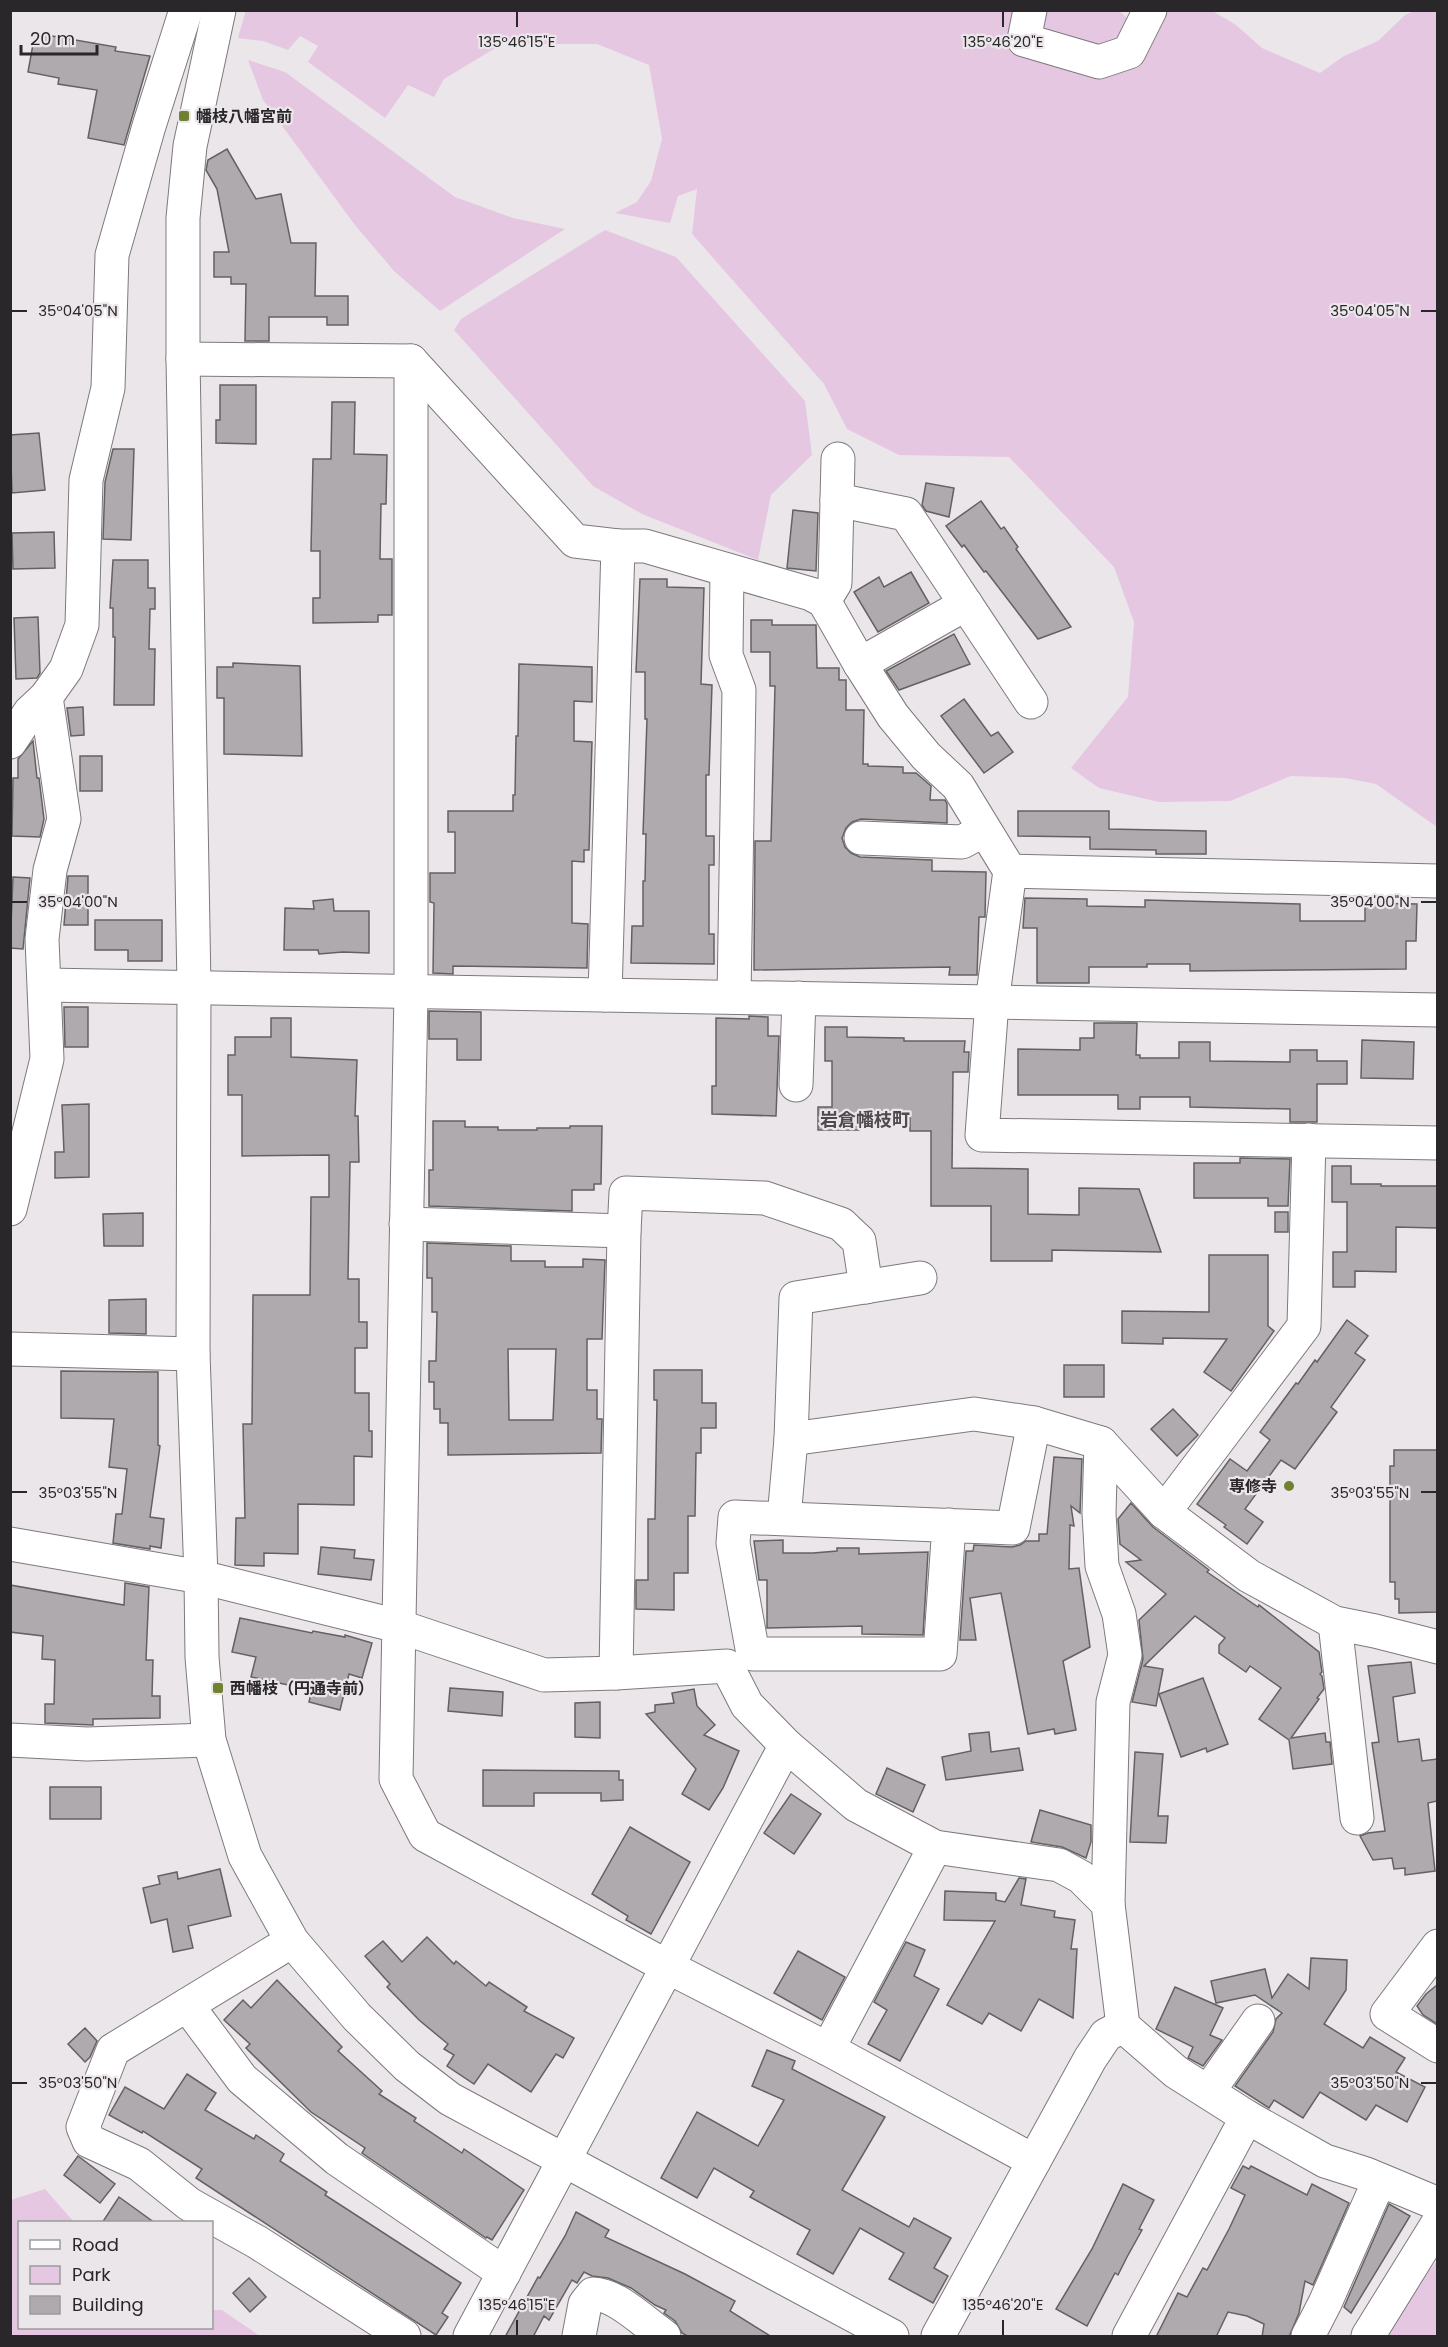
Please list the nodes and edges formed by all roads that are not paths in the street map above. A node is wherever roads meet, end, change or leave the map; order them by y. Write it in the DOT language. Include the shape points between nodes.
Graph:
graph roads {
  1 [pos="186,10"];
  2 [pos="219,10"];
  3 [pos="1030,10"];
  4 [pos="1150,10"];
  5 [pos="183,359"];
  6 [pos="411,361"];
  7 [pos="838,459"];
  8 [pos="837,500"];
  9 [pos="618,546"];
  10 [pos="727,570"];
  11 [pos="824,601"];
  12 [pos="966,604"];
  13 [pos="860,664"];
  14 [pos="46,697"];
  15 [pos="1031,702"];
  16 [pos="10,742"];
  17 [pos="984,830"];
  18 [pos="861,838"];
  19 [pos="1010,871"];
  20 [pos="1437,881"];
  21 [pos="45,985"];
  22 [pos="194,987"];
  23 [pos="411,992"];
  24 [pos="605,995"];
  25 [pos="734,997"];
  26 [pos="799,999"];
  27 [pos="992,1002"];
  28 [pos="1437,1010"];
  29 [pos="796,1085"];
  30 [pos="1309,1140"];
  31 [pos="1437,1143"];
  32 [pos="10,1209"];
  33 [pos="406,1224"];
  34 [pos="624,1231"];
  35 [pos="920,1278"];
  36 [pos="866,1287"];
  37 [pos="10,1349"];
  38 [pos="193,1354"];
  39 [pos="1034,1423"];
  40 [pos="791,1439"];
  41 [pos="1101,1443"];
  42 [pos="1164,1512"];
  43 [pos="784,1518"];
  44 [pos="950,1525"];
  45 [pos="10,1544"];
  46 [pos="201,1577"];
  47 [pos="1335,1623"];
  48 [pos="398,1626"];
  49 [pos="1437,1647"];
  50 [pos="740,1660"];
  51 [pos="616,1673"];
  52 [pos="10,1740"];
  53 [pos="209,1740"];
  54 [pos="786,1744"];
  55 [pos="1357,1818"];
  56 [pos="935,1848"];
  57 [pos="1108,1904"];
  58 [pos="292,1941"];
  59 [pos="1437,1946"];
  60 [pos="668,1967"];
  61 [pos="187,2005"];
  62 [pos="1258,2021"];
  63 [pos="1123,2026"];
  64 [pos="1437,2046"];
  65 [pos="828,2049"];
  66 [pos="1208,2092"];
  67 [pos="1247,2117"];
  68 [pos="564,2161"];
  69 [pos="1034,2161"];
  70 [pos="1375,2187"];
  71 [pos="1437,2204"];
  72 [pos="1434,2234"];
  73 [pos="504,2273"];
  74 [pos="404,2337"];
  75 [pos="470,2337"];
  76 [pos="579,2337"];
  77 [pos="664,2337"];
  78 [pos="892,2337"];
  79 [pos="938,2337"];
  80 [pos="1129,2337"];
  81 [pos="1308,2337"];
  82 [pos="1368,2337"];
  1 -- 14 [label="street" via="112,255 108,388 86,480 82,625 66,669"];
  2 -- 5 [label="street" via="189,146 183,218"];
  3 -- 4 [label="street" via="1024,40 1100,62 1128,52"];
  5 -- 6 [label="street"];
  5 -- 22 [label="street"];
  6 -- 9 [label="street" via="575,541"];
  6 -- 23 [label="street"];
  7 -- 8 [label="street"];
  8 -- 11 [label="street" via="835,583"];
  8 -- 12 [label="street" via="906,514"];
  9 -- 10 [label="street" via="645,546"];
  9 -- 24 [label="street"];
  10 -- 11 [label="street"];
  10 -- 25 [label="street" via="726,655 739,690"];
  11 -- 13 [label="street"];
  12 -- 13 [label="street"];
  12 -- 15 [label="street"];
  13 -- 17 [label="street" via="913,740 958,786"];
  14 -- 16 [label="street" via="30,712"];
  14 -- 21 [label="street" via="64,819 50,870 42,939"];
  17 -- 18 [label="street" via="962,842"];
  17 -- 19 [label="street"];
  19 -- 20 [label="street"];
  19 -- 27 [label="street"];
  21 -- 22 [label="street"];
  21 -- 32 [label="street" via="47,1059"];
  22 -- 23 [label="street"];
  22 -- 38 [label="street"];
  23 -- 24 [label="street"];
  23 -- 33 [label="street"];
  24 -- 25 [label="street"];
  25 -- 26 [label="street"];
  26 -- 27 [label="street"];
  26 -- 29 [label="street"];
  27 -- 28 [label="street"];
  27 -- 30 [label="street" via="982,1135"];
  30 -- 31 [label="street"];
  30 -- 42 [label="street" via="1304,1326"];
  33 -- 34 [label="street"];
  33 -- 48 [label="street"];
  34 -- 36 [label="street" via="626,1193 765,1198 841,1224 858,1241"];
  34 -- 51 [label="street"];
  35 -- 36 [label="street"];
  36 -- 40 [label="street" via="796,1298"];
  37 -- 38 [label="street"];
  38 -- 46 [label="street"];
  39 -- 40 [label="street" via="974,1414"];
  39 -- 41 [label="street"];
  39 -- 44 [label="street" via="1013,1528"];
  40 -- 43 [label="street"];
  41 -- 42 [label="street"];
  41 -- 57 [label="street" via="1102,1566 1119,1614 1125,1655 1113,1702"];
  42 -- 47 [label="street" via="1249,1576"];
  43 -- 44 [label="street"];
  43 -- 50 [label="street" via="735,1517"];
  44 -- 50 [label="street" via="940,1654"];
  45 -- 46 [label="street"];
  46 -- 48 [label="street"];
  46 -- 53 [label="street"];
  47 -- 49 [label="street"];
  47 -- 55 [label="street"];
  48 -- 51 [label="street" via="544,1675"];
  48 -- 60 [label="street" via="396,1779 425,1835"];
  50 -- 51 [label="street"];
  50 -- 54 [label="street" via="747,1705"];
  52 -- 53 [label="street" via="87,1744"];
  53 -- 58 [label="street" via="245,1856"];
  54 -- 56 [label="street" via="856,1805"];
  54 -- 60 [label="street"];
  56 -- 57 [label="street" via="1059,1865 1081,1877"];
  56 -- 65 [label="street"];
  57 -- 63 [label="street"];
  58 -- 61 [label="street"];
  58 -- 68 [label="street" via="357,2017 407,2066 450,2099"];
  59 -- 64 [label="street" via="1387,2014"];
  60 -- 65 [label="street"];
  60 -- 68 [label="street"];
  61 -- 73 [label="street" via="242,2079 338,2159"];
  61 -- 74 [label="street" via="113,2049 83,2127 90,2140 139,2164 189,2204 257,2242"];
  62 -- 66 [label="street"];
  63 -- 66 [label="street" via="1176,2072"];
  63 -- 69 [label="street" via="1106,2035 1095,2051"];
  65 -- 69 [label="street"];
  66 -- 67 [label="street"];
  67 -- 70 [label="street" via="1325,2161 1366,2174"];
  67 -- 80 [label="street"];
  68 -- 73 [label="street"];
  68 -- 78 [label="street"];
  69 -- 79 [label="street"];
  70 -- 71 [label="street"];
  70 -- 81 [label="street"];
  72 -- 82 [label="street"];
  73 -- 75 [label="street"];
  76 -- 77 [label="street" via="585,2304 593,2294 616,2301"];
}
